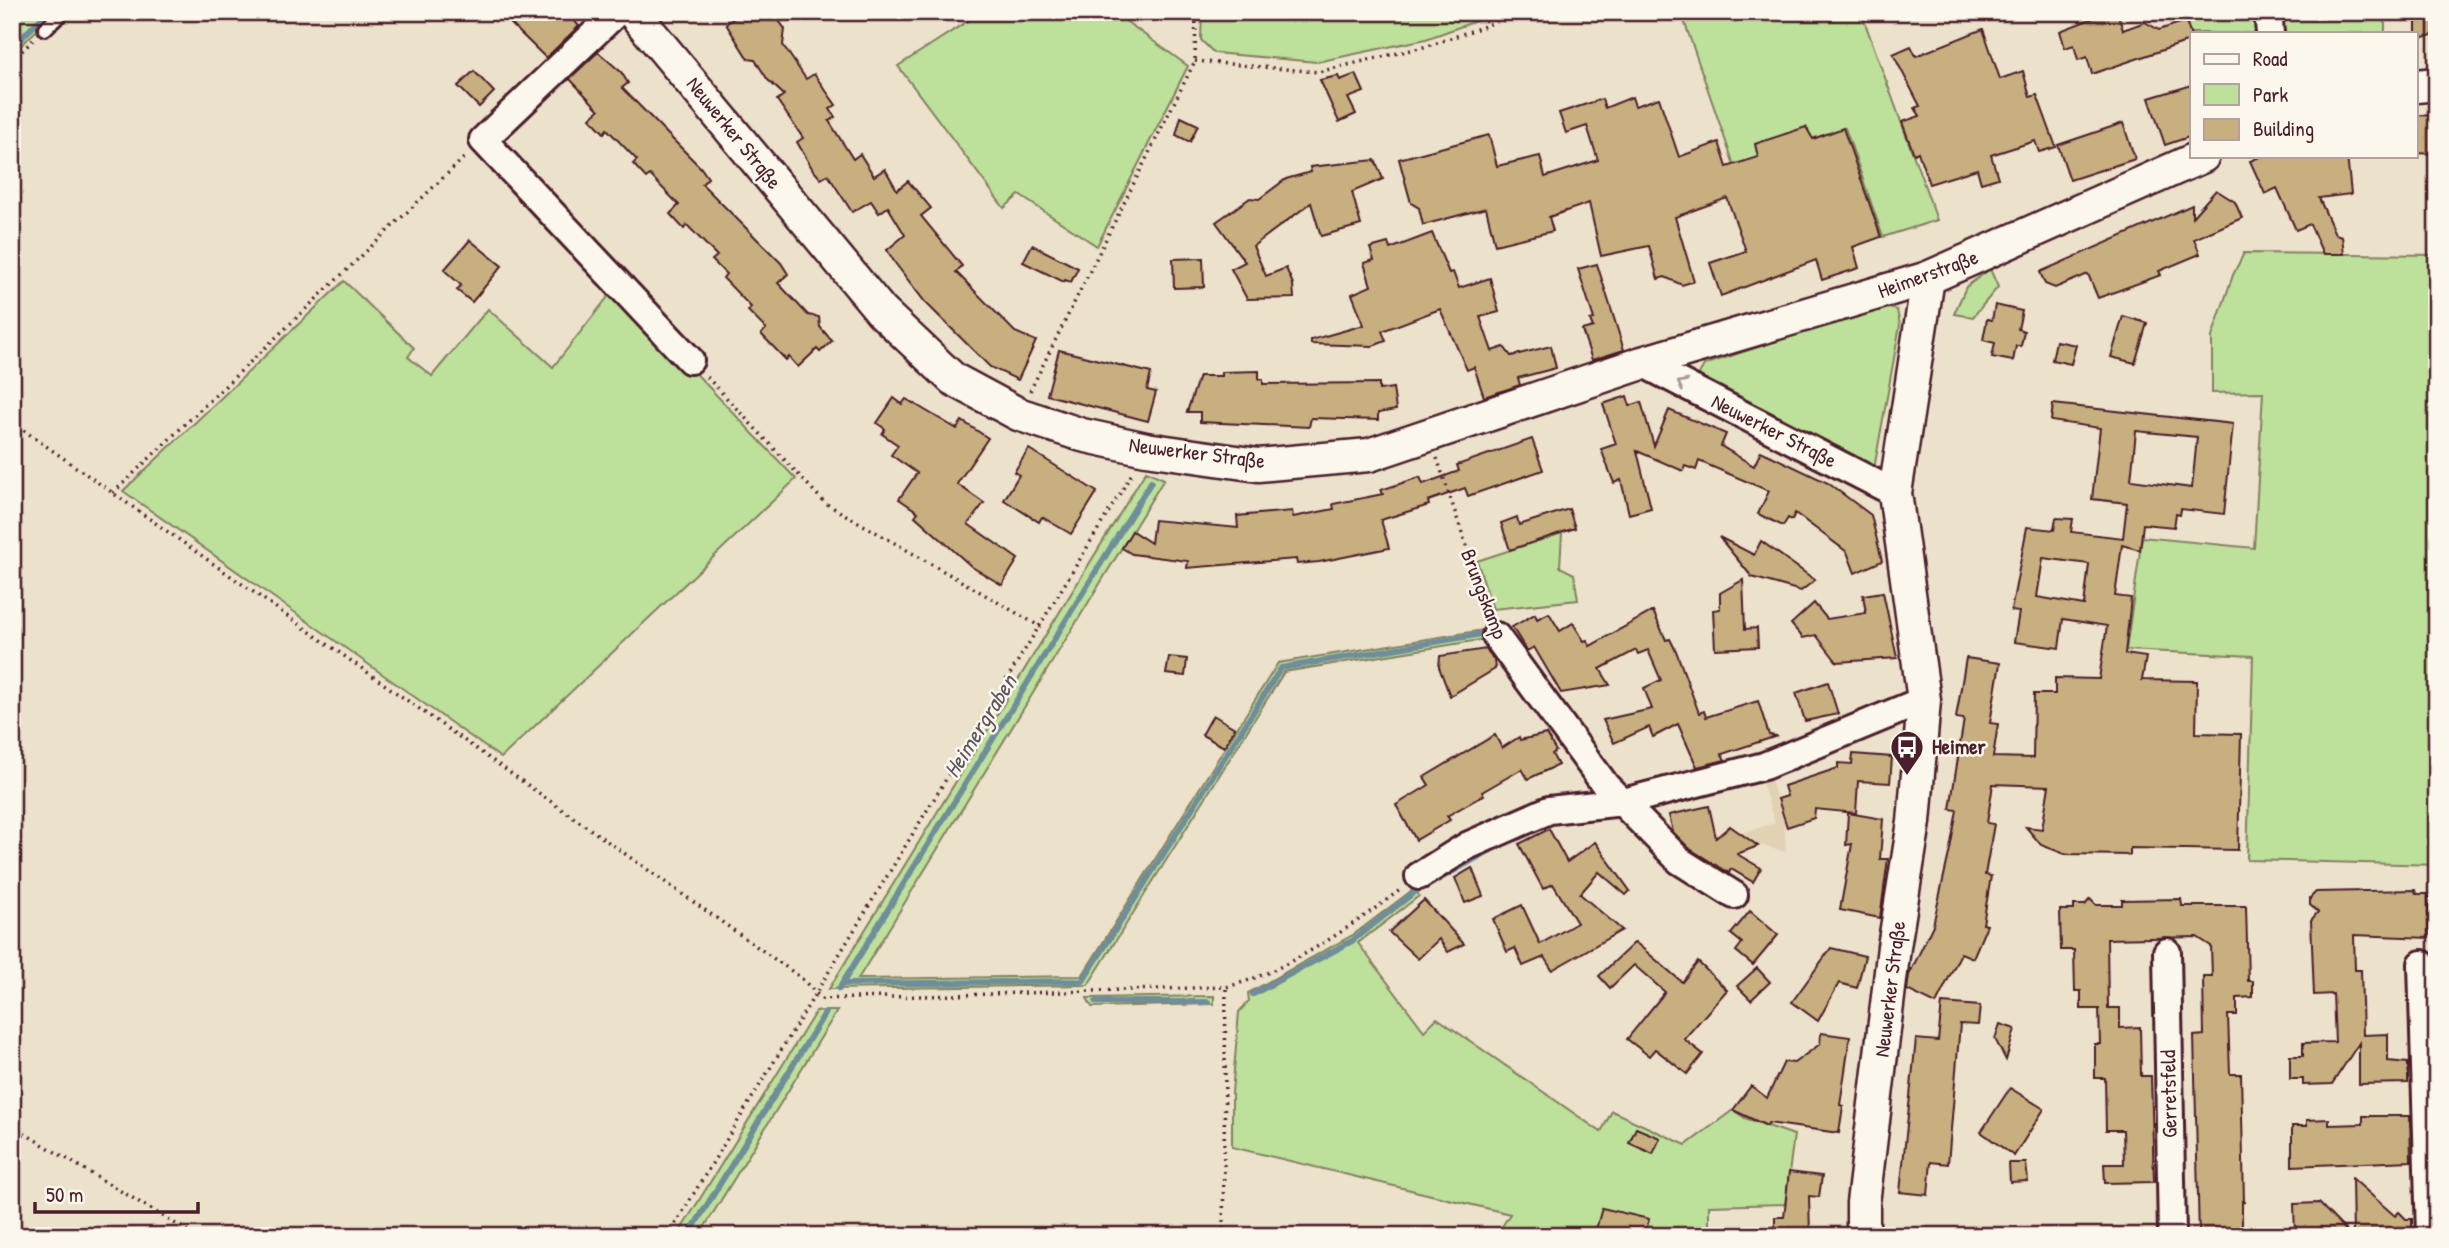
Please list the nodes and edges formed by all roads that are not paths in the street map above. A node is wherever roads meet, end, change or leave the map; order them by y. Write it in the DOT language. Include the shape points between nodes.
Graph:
graph roads {
  1 [pos="63,12"];
  2 [pos="617,12"];
  3 [pos="633,12"];
  4 [pos="2268,12"];
  5 [pos="45,29"];
  6 [pos="2270,32"];
  7 [pos="2437,84"];
  8 [pos="2418,86"];
  9 [pos="2198,158"];
  10 [pos="1928,278"];
  11 [pos="691,359"];
  12 [pos="1642,363"];
  13 [pos="1895,493"];
  14 [pos="1496,636"];
  15 [pos="1924,699"];
  16 [pos="1623,802"];
  17 [pos="1419,876"];
  18 [pos="1734,895"];
  19 [pos="2167,952"];
  20 [pos="2422,964"];
  21 [pos="1863,1236"];
  22 [pos="2172,1236"];
  23 [pos="2430,1236"];
  1 -- 5 [label="lane"];
  2 -- 11 [label="street" via="484,139"];
  3 -- 12 [label="street, Neuwerker Straße" via="882,312 953,379 1018,414 1146,449 1258,465 1369,455"];
  4 -- 6 [label="street"];
  7 -- 8 [label="street"];
  9 -- 10 [label="street, Heimerstraße"];
  10 -- 12 [label="street, Heimerstraße"];
  10 -- 13 [label="street, Neuwerker Straße"];
  13 -- 12 [label="street, Neuwerker Straße, one-way"];
  13 -- 15 [label="street, Neuwerker Straße"];
  14 -- 16 [label="street, Brungskamp" via="1606,786"];
  15 -- 16 [label="street" via="1764,766"];
  15 -- 21 [label="street, Neuwerker Straße" via="1914,822 1894,947 1863,1203"];
  16 -- 17 [label="street" via="1549,810 1467,846"];
  16 -- 18 [label="street, Brungskamp" via="1680,861"];
  19 -- 22 [label="street, Gerretsfeld"];
  20 -- 23 [label="street"];
}
